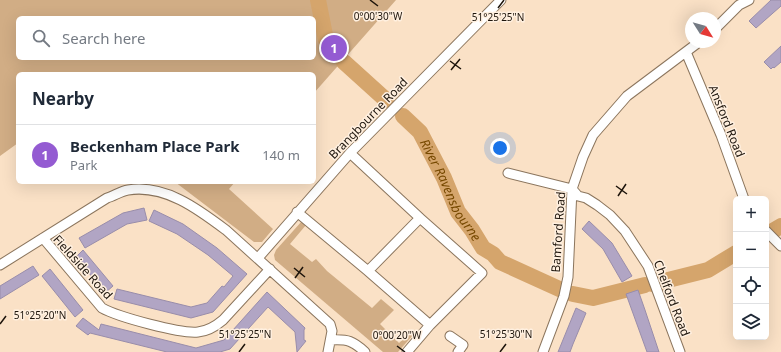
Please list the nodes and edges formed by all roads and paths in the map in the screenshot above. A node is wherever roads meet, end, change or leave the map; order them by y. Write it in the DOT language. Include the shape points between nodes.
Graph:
graph roads {
  1 [pos="501,0"];
  2 [pos="749,0"];
  3 [pos="721,23"];
  4 [pos="691,48"];
  5 [pos="686,52"];
  6 [pos="350,153"];
  7 [pos="508,173"];
  8 [pos="572,190"];
  9 [pos="743,196"];
  10 [pos="297,212"];
  11 [pos="420,218"];
  12 [pos="767,232"];
  13 [pos="42,238"];
  14 [pos="781,246"];
  15 [pos="258,258"];
  16 [pos="0,265"];
  17 [pos="270,269"];
  18 [pos="368,271"];
  19 [pos="430,325"];
  20 [pos="450,336"];
  21 [pos="331,340"];
  22 [pos="328,352"];
  23 [pos="365,352"];
  24 [pos="407,352"];
  25 [pos="458,352"];
  26 [pos="543,352"];
  27 [pos="680,352"];
  1 -- 6 [label="street, Brangbourne Road"];
  2 -- 3 [label="street" via="739,5"];
  4 -- 5 [label="street, Bamford Road"];
  5 -- 8 [label="street, Bamford Road" via="627,96 593,134"];
  5 -- 9 [label="street, Ansford Road" via="721,135"];
  6 -- 10 [label="street, Brangbourne Road"];
  6 -- 11 [label="street"];
  7 -- 8 [label="street, Chelford Road"];
  8 -- 26 [label="street, Bamford Road" via="568,277 564,296"];
  8 -- 27 [label="street, Chelford Road" via="610,215 625,230 648,266"];
  10 -- 15 [label="street, Brangbourne Road"];
  10 -- 18 [label="street"];
  11 -- 18 [label="street"];
  11 -- 19 [label="street" via="482,272"];
  12 -- 14 [label="street"];
  13 -- 15 [label="street" via="108,198 127,190 157,190 182,200 208,217"];
  13 -- 16 [label="street"];
  13 -- 17 [label="street, Fieldside Road" via="102,308 187,332 215,327"];
  15 -- 17 [label="street"];
  17 -- 21 [label="street" via="330,324"];
  18 -- 19 [label="street"];
  19 -- 24 [label="street"];
  20 -- 25 [label="street" via="463,345"];
  21 -- 22 [label="street"];
  21 -- 23 [label="street" via="354,342"];
}
